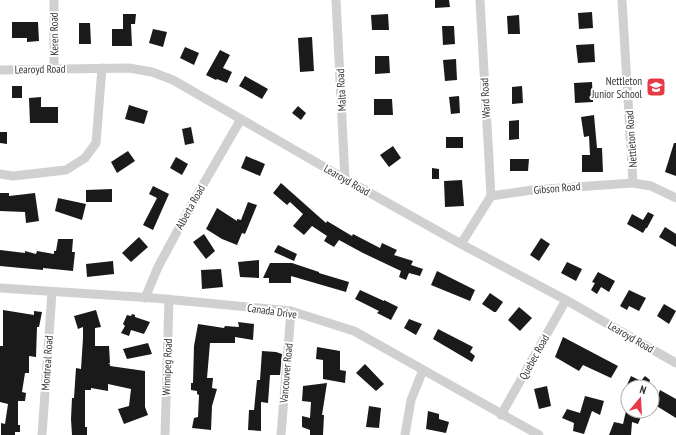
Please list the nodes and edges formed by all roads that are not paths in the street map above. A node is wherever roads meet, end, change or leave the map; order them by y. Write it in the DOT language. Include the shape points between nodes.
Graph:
graph roads {
  1 [pos="54,0"];
  2 [pos="336,0"];
  3 [pos="480,0"];
  4 [pos="622,0"];
  5 [pos="102,68"];
  6 [pos="54,69"];
  7 [pos="0,70"];
  8 [pos="241,118"];
  9 [pos="0,174"];
  10 [pos="345,179"];
  11 [pos="633,183"];
  12 [pos="491,196"];
  13 [pos="676,198"];
  14 [pos="461,244"];
  15 [pos="0,288"];
  16 [pos="52,292"];
  17 [pos="145,298"];
  18 [pos="168,299"];
  19 [pos="566,300"];
  20 [pos="291,311"];
  21 [pos="676,363"];
  22 [pos="423,370"];
  23 [pos="501,415"];
  24 [pos="42,435"];
  25 [pos="165,435"];
  26 [pos="281,435"];
  27 [pos="405,435"];
  28 [pos="539,435"];
  1 -- 6 [label="street, Keren Road"];
  2 -- 10 [label="street, Malta Road"];
  3 -- 12 [label="street, Ward Road"];
  4 -- 11 [label="street, Nettleton Road"];
  5 -- 6 [label="street, Learoyd Road"];
  5 -- 8 [label="street, Learoyd Road" via="129,68 152,72 173,80"];
  5 -- 9 [label="street" via="96,143 85,158 66,170 13,176"];
  6 -- 7 [label="street, Learoyd Road"];
  8 -- 10 [label="street, Learoyd Road"];
  8 -- 17 [label="street, Alberta Road" via="189,208"];
  10 -- 14 [label="street, Learoyd Road"];
  11 -- 12 [label="street, Gibson Road" via="532,190"];
  11 -- 13 [label="street, Gibson Road" via="650,186"];
  12 -- 14 [label="street"];
  14 -- 19 [label="street, Learoyd Road"];
  15 -- 16 [label="street, Canada Drive"];
  16 -- 17 [label="street, Canada Drive"];
  16 -- 24 [label="street, Montreal Road"];
  17 -- 18 [label="street, Canada Drive"];
  18 -- 20 [label="street, Canada Drive"];
  18 -- 25 [label="street, Winnipeg Road"];
  19 -- 21 [label="street, Learoyd Road"];
  19 -- 23 [label="street, Quebec Road"];
  20 -- 22 [label="street, Canada Drive" via="354,331"];
  20 -- 26 [label="street, Vancouver Road"];
  22 -- 23 [label="street, Canada Drive"];
  22 -- 27 [label="street" via="410,400"];
  23 -- 28 [label="street, Canada Drive"];
}
